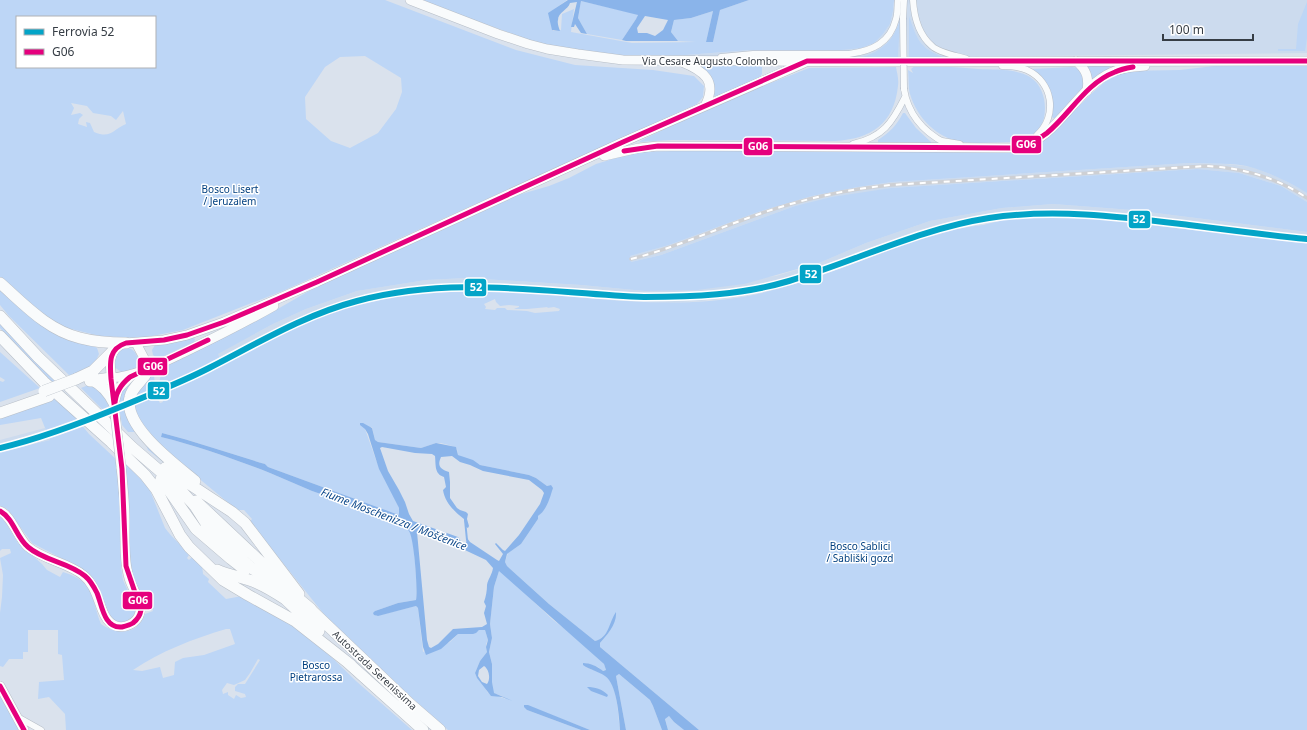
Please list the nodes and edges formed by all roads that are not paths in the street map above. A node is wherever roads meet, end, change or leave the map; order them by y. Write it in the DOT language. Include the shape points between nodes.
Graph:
graph roads {
  1 [pos="410,0"];
  2 [pos="898,0"];
  3 [pos="904,0"];
  4 [pos="913,0"];
  5 [pos="677,60"];
  6 [pos="702,60"];
  7 [pos="807,61"];
  8 [pos="962,61"];
  9 [pos="975,61"];
  10 [pos="1076,61"];
  11 [pos="1180,61"];
  12 [pos="1307,61"];
  13 [pos="1087,91"];
  14 [pos="906,97"];
  15 [pos="704,106"];
  16 [pos="942,141"];
  17 [pos="847,146"];
  18 [pos="955,148"];
  19 [pos="569,168"];
  20 [pos="317,282"];
  21 [pos="0,283"];
  22 [pos="0,316"];
  23 [pos="0,336"];
  24 [pos="131,343"];
  25 [pos="0,348"];
  26 [pos="113,351"];
  27 [pos="147,369"];
  28 [pos="134,374"];
  29 [pos="111,378"];
  30 [pos="92,380"];
  31 [pos="78,382"];
  32 [pos="46,390"];
  33 [pos="0,407"];
  34 [pos="115,409"];
  35 [pos="0,413"];
  36 [pos="133,448"];
  37 [pos="214,501"];
  38 [pos="0,511"];
  39 [pos="228,517"];
  40 [pos="311,609"];
  41 [pos="0,686"];
  42 [pos="15,715"];
  43 [pos="24,730"];
  44 [pos="40,730"];
  45 [pos="423,730"];
  46 [pos="440,730"];
  1 -- 5 [label="main road, Via Cesare Augusto Colombo" via="498,34 547,49 623,60"];
  2 -- 6 [label="street" via="897,18 892,30 885,40 864,52 753,54"];
  3 -- 14 [label="street, bridge"];
  4 -- 9 [label="street" via="914,14 921,32 932,46 951,55"];
  5 -- 6 [label="main road, Via Cesare Augusto Colombo"];
  5 -- 15 [label="main road" via="698,69 708,80 710,92"];
  6 -- 7 [label="main road, Via Cesare Augusto Colombo"];
  7 -- 8 [label="main road, Via Cesare Augusto Colombo"];
  7 -- 15 [label="main road"];
  8 -- 9 [label="main road, Via Cesare Augusto Colombo"];
  8 -- 16 [label="street" via="1018,67 1041,79 1049,95 1048,121 1036,137 1021,144 959,144"];
  9 -- 10 [label="main road, Via Cesare Augusto Colombo"];
  10 -- 11 [label="main road, Via Cesare Augusto Colombo"];
  10 -- 13 [label="main road" via="1086,72"];
  11 -- 12 [label="main road, Via Cesare Augusto Colombo"];
  11 -- 13 [label="main road" via="1120,69 1105,76"];
  13 -- 18 [label="main road" via="1047,132 1026,146"];
  14 -- 16 [label="street" via="919,123"];
  14 -- 17 [label="street" via="882,132"];
  15 -- 19 [label="main road"];
  16 -- 18 [label="street"];
  17 -- 18 [label="main road"];
  17 -- 19 [label="main road" via="658,146 620,152"];
  19 -- 20 [label="main road"];
  20 -- 24 [label="main road" via="187,335"];
  20 -- 27 [label="main road" via="265,311"];
  21 -- 24 [label="highway" via="35,314 59,330 79,338"];
  22 -- 36 [label="highway" via="38,357"];
  23 -- 32 [label="highway"];
  24 -- 26 [label="main road" via="120,345"];
  24 -- 27 [label="main road" via="144,358"];
  25 -- 32 [label="highway"];
  26 -- 29 [label="main road" via="110,362"];
  26 -- 31 [label="highway"];
  27 -- 28 [label="main road"];
  27 -- 37 [label="highway" via="129,398 130,409 136,423 152,443"];
  28 -- 29 [label="main road"];
  28 -- 34 [label="main road" via="118,389"];
  29 -- 30 [label="highway"];
  29 -- 34 [label="main road"];
  30 -- 31 [label="highway"];
  30 -- 34 [label="highway" via="107,391"];
  31 -- 32 [label="highway, bridge"];
  32 -- 33 [label="highway"];
  32 -- 35 [label="highway"];
  32 -- 45 [label="highway, Autostrada Serenissima" via="111,442 145,475 156,489 180,535 209,566 283,608"];
  34 -- 38 [label="main road, bridge" via="125,508 126,568 140,606 140,614 130,625 123,627 109,622 93,586 85,576 32,550 20,538 8,517"];
  36 -- 37 [label="highway"];
  36 -- 39 [label="highway"];
  36 -- 40 [label="highway" via="199,503"];
  36 -- 40 [label="highway" via="165,483 196,529 239,566 280,587"];
  37 -- 39 [label="highway"];
  37 -- 40 [label="highway" via="245,523"];
  39 -- 40 [label="highway" via="253,539"];
  40 -- 46 [label="highway, Autostrada Serenissima"];
  41 -- 42 [label="main road"];
  42 -- 43 [label="main road"];
  42 -- 44 [label="street"];
}
